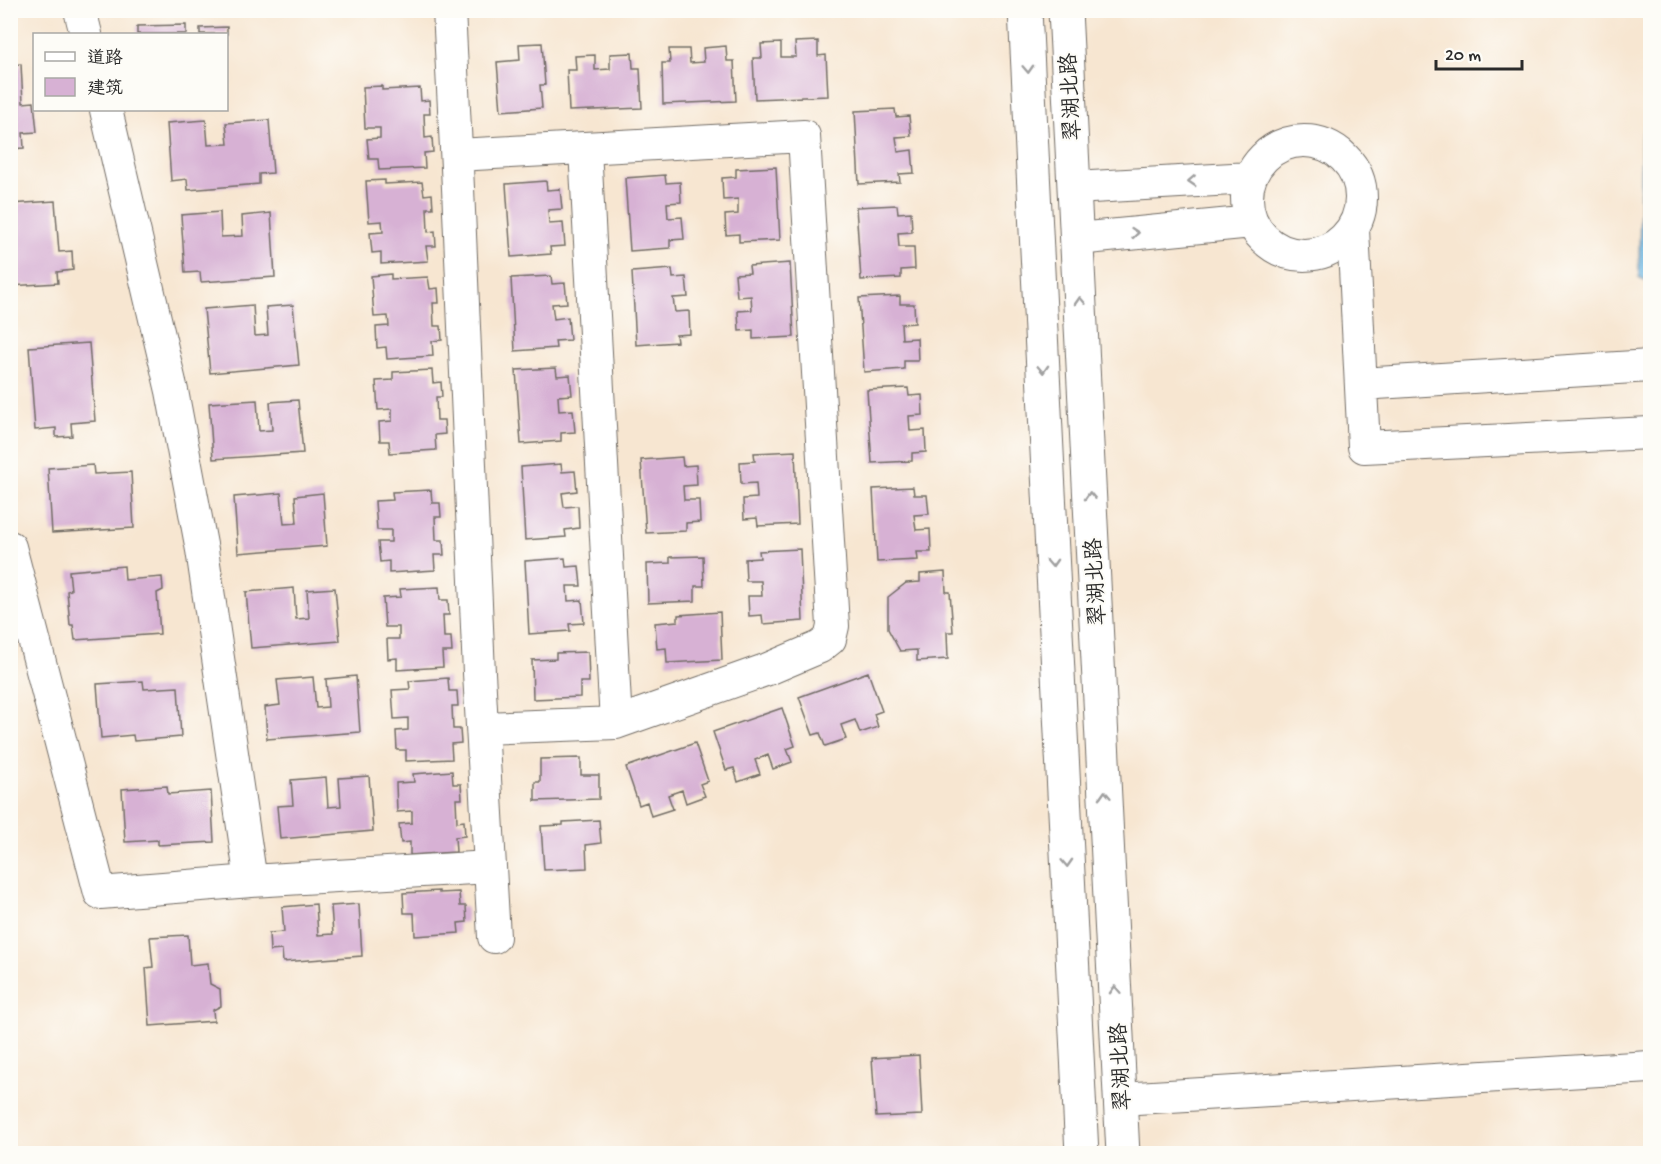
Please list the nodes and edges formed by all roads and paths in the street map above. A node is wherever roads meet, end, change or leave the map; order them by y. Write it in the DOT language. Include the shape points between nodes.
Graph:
graph roads {
  1 [pos="80,10"];
  2 [pos="449,10"];
  3 [pos="1025,10"];
  4 [pos="1065,10"];
  5 [pos="86,33"];
  6 [pos="106,111"];
  7 [pos="585,149"];
  8 [pos="457,155"];
  9 [pos="1250,178"];
  10 [pos="1074,188"];
  11 [pos="1252,222"];
  12 [pos="1353,229"];
  13 [pos="1077,239"];
  14 [pos="1650,366"];
  15 [pos="1361,384"];
  16 [pos="1650,433"];
  17 [pos="10,547"];
  18 [pos="616,723"];
  19 [pos="483,728"];
  20 [pos="490,867"];
  21 [pos="251,881"];
  22 [pos="494,937"];
  23 [pos="1650,1067"];
  24 [pos="1120,1099"];
  25 [pos="1082,1154"];
  26 [pos="1123,1154"];
  1 -- 5 [label="street"];
  2 -- 8 [label="street"];
  3 -- 25 [label="street, 翠湖北路, one-way"];
  4 -- 10 [label="street, 翠湖北路"];
  6 -- 21 [label="street" via="172,392 202,550"];
  7 -- 8 [label="street"];
  7 -- 18 [label="street"];
  7 -- 18 [label="street" via="804,136 832,614 832,633 826,644"];
  8 -- 19 [label="street"];
  9 -- 10 [label="street, one-way"];
  9 -- 11 [label="street" via="1246,197"];
  9 -- 12 [label="street" via="1260,161 1275,148 1293,141 1331,147 1347,159 1362,193"];
  10 -- 13 [label="street, 翠湖北路"];
  11 -- 12 [label="street" via="1271,246 1288,254 1307,256 1341,243"];
  13 -- 11 [label="street, one-way"];
  12 -- 15 [label="street"];
  24 -- 13 [label="street, 翠湖北路, one-way"];
  14 -- 15 [label="street"];
  15 -- 16 [label="street" via="1364,447"];
  17 -- 21 [label="street" via="100,893"];
  18 -- 19 [label="street"];
  19 -- 20 [label="street"];
  20 -- 21 [label="street"];
  20 -- 22 [label="street"];
  23 -- 24 [label="street"];
  24 -- 26 [label="street, 翠湖北路"];
}
